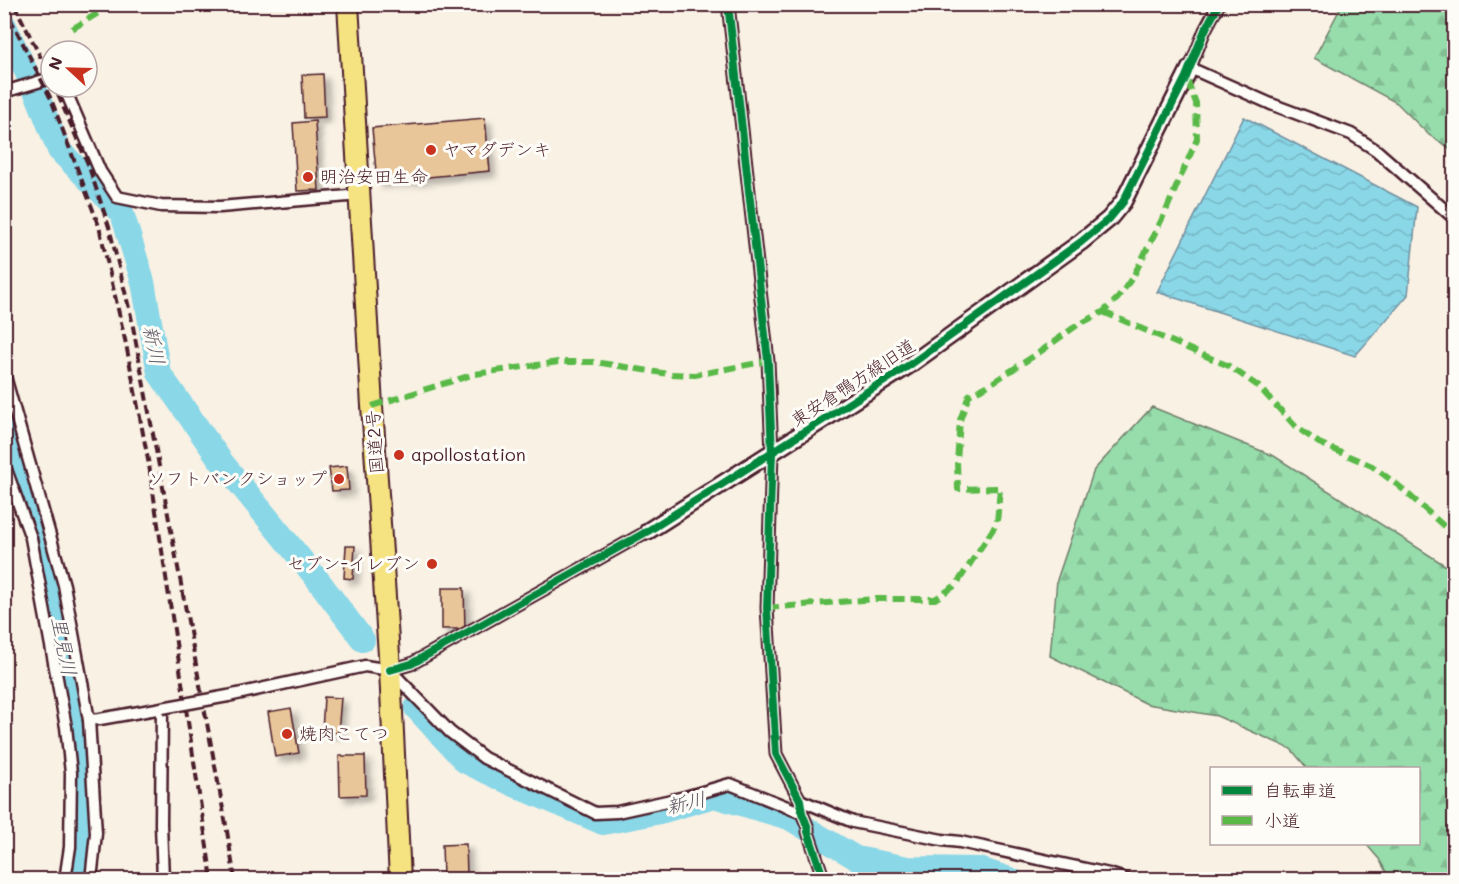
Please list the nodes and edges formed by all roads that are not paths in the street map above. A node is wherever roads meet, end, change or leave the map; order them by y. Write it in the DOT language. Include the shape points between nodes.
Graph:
graph roads {
  1 [pos="348,4"];
  2 [pos="728,4"];
  3 [pos="1219,4"];
  4 [pos="1190,68"];
  5 [pos="39,82"];
  6 [pos="4,92"];
  7 [pos="69,99"];
  8 [pos="360,195"];
  9 [pos="1455,218"];
  10 [pos="4,374"];
  11 [pos="772,453"];
  12 [pos="4,464"];
  13 [pos="648,531"];
  14 [pos="390,670"];
  15 [pos="162,708"];
  16 [pos="89,720"];
  17 [pos="800,800"];
  18 [pos="802,813"];
  19 [pos="65,879"];
  20 [pos="91,879"];
  21 [pos="163,879"];
  22 [pos="400,879"];
  23 [pos="824,879"];
  24 [pos="1128,879"];
  1 -- 8 [label="highway, 国道2号"];
  2 -- 11 [label="street" via="768,361"];
  3 -- 4 [label="street, 東安倉鴨方線旧道"];
  4 -- 9 [label="street" via="1351,134 1376,150"];
  4 -- 11 [label="street, 東安倉鴨方線旧道" via="1124,202 1109,219 912,364"];
  5 -- 6 [label="street"];
  7 -- 8 [label="street" via="100,171 117,197 161,206 220,207"];
  8 -- 14 [label="highway, 国道2号"];
  10 -- 16 [label="street" via="64,585"];
  11 -- 13 [label="street, 東安倉鴨方線旧道"];
  11 -- 17 [label="street" via="767,608 776,754"];
  12 -- 19 [label="street" via="31,538 66,727 71,773 70,847"];
  13 -- 14 [label="street, 東安倉鴨方線旧道" via="411,664"];
  14 -- 15 [label="street, bridge" via="366,666"];
  14 -- 18 [label="street" via="450,732 484,758 595,813 617,812 730,784"];
  14 -- 22 [label="highway, 国道2号"];
  15 -- 16 [label="street"];
  15 -- 21 [label="street"];
  16 -- 20 [label="street" via="96,833"];
  17 -- 18 [label="street"];
  17 -- 24 [label="street" via="853,822"];
  18 -- 23 [label="street"];
}
